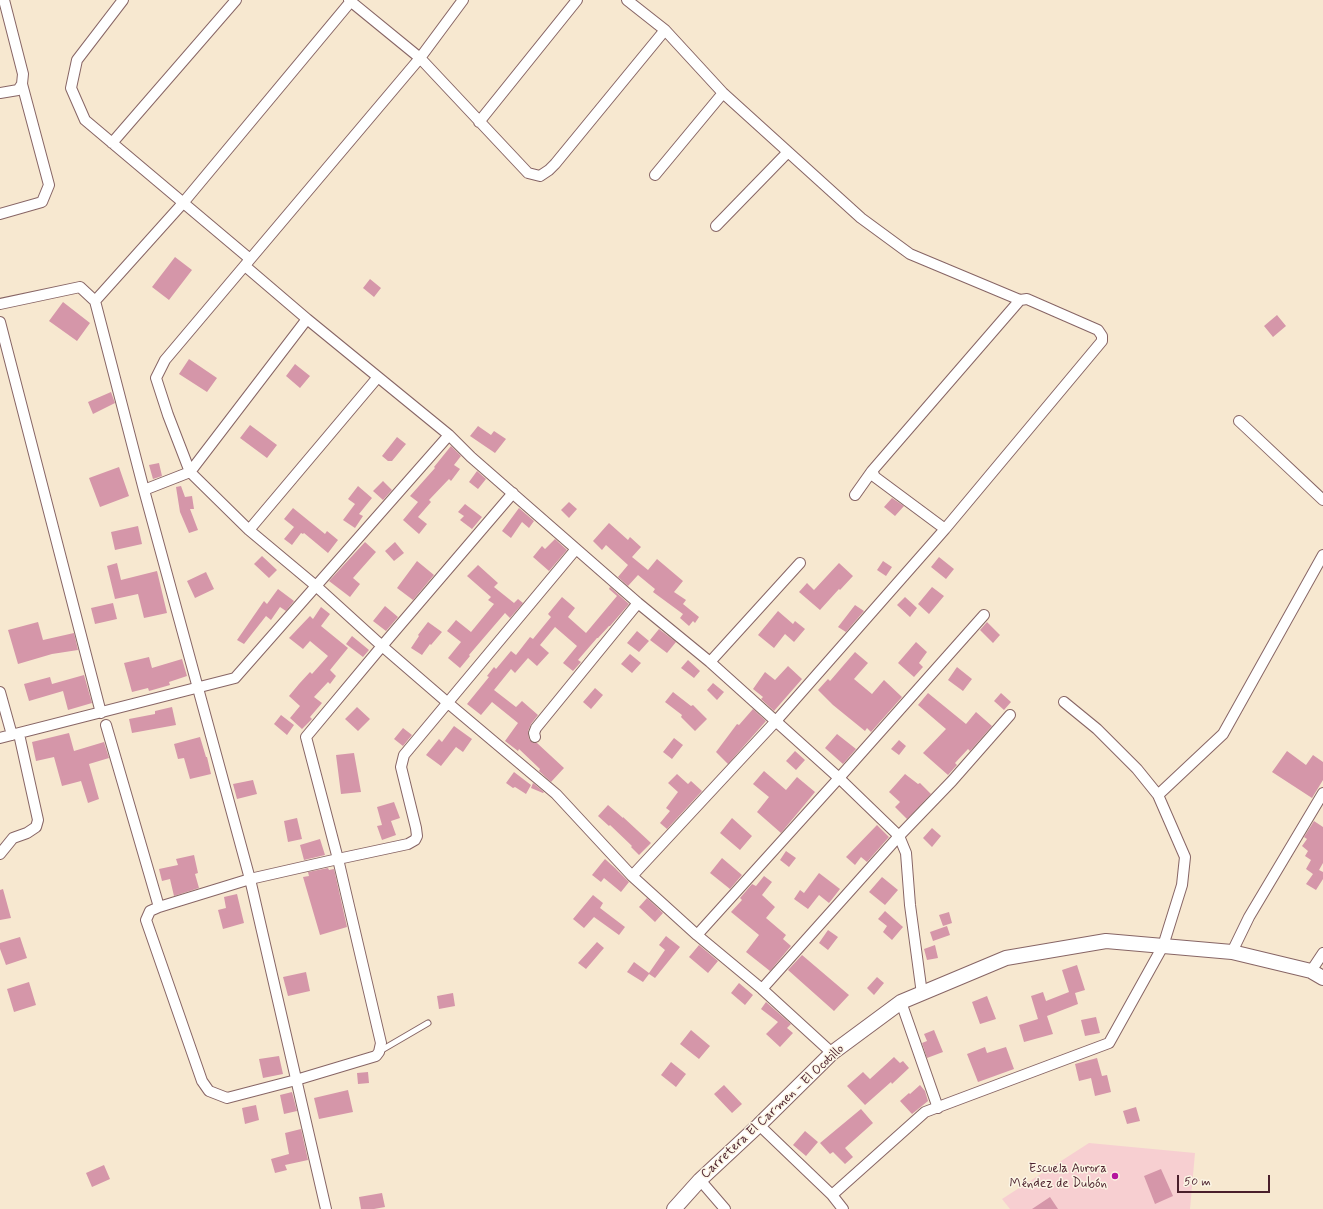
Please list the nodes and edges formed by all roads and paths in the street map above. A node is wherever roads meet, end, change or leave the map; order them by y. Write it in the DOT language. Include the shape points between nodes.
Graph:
graph roads {
  1 [pos="4,0"];
  2 [pos="123,0"];
  3 [pos="236,0"];
  4 [pos="351,0"];
  5 [pos="463,0"];
  6 [pos="576,0"];
  7 [pos="627,0"];
  8 [pos="665,30"];
  9 [pos="420,58"];
  10 [pos="22,84"];
  11 [pos="0,93"];
  12 [pos="723,93"];
  13 [pos="479,122"];
  14 [pos="112,143"];
  15 [pos="788,152"];
  16 [pos="655,175"];
  17 [pos="183,203"];
  18 [pos="0,214"];
  19 [pos="716,226"];
  20 [pos="248,262"];
  21 [pos="1020,300"];
  22 [pos="94,301"];
  23 [pos="0,304"];
  24 [pos="307,319"];
  25 [pos="0,322"];
  26 [pos="378,377"];
  27 [pos="1239,421"];
  28 [pos="449,436"];
  29 [pos="872,471"];
  30 [pos="190,472"];
  31 [pos="144,490"];
  32 [pos="513,493"];
  33 [pos="855,495"];
  34 [pos="1323,500"];
  35 [pos="945,529"];
  36 [pos="250,530"];
  37 [pos="576,549"];
  38 [pos="1323,555"];
  39 [pos="800,563"];
  40 [pos="316,586"];
  41 [pos="638,603"];
  42 [pos="984,615"];
  43 [pos="382,646"];
  44 [pos="710,662"];
  45 [pos="198,687"];
  46 [pos="0,692"];
  47 [pos="1064,702"];
  48 [pos="448,703"];
  49 [pos="101,712"];
  50 [pos="1010,715"];
  51 [pos="776,721"];
  52 [pos="106,725"];
  53 [pos="15,734"];
  54 [pos="535,737"];
  55 [pos="0,738"];
  56 [pos="839,778"];
  57 [pos="1323,793"];
  58 [pos="1158,795"];
  59 [pos="899,836"];
  60 [pos="0,854"];
  61 [pos="338,858"];
  62 [pos="632,876"];
  63 [pos="250,879"];
  64 [pos="159,907"];
  65 [pos="697,935"];
  66 [pos="1163,946"];
  67 [pos="1232,952"];
  68 [pos="1323,952"];
  69 [pos="1317,974"];
  70 [pos="762,989"];
  71 [pos="922,994"];
  72 [pos="901,1002"];
  73 [pos="428,1023"];
  74 [pos="379,1052"];
  75 [pos="832,1054"];
  76 [pos="296,1080"];
  77 [pos="938,1108"];
  78 [pos="759,1126"];
  79 [pos="700,1180"];
  80 [pos="832,1195"];
  81 [pos="326,1209"];
  82 [pos="674,1209"];
  83 [pos="725,1209"];
  84 [pos="843,1209"];
  1 -- 10 [label="street" via="23,74"];
  2 -- 14 [label="street" via="77,60 71,88 85,120"];
  3 -- 14 [label="street"];
  4 -- 9 [label="street"];
  4 -- 17 [label="street"];
  5 -- 9 [label="street"];
  6 -- 13 [label="street"];
  7 -- 8 [label="street"];
  8 -- 12 [label="street"];
  8 -- 13 [label="street" via="555,164 540,176 528,173"];
  9 -- 13 [label="street"];
  9 -- 20 [label="street"];
  10 -- 11 [label="street" via="18,90"];
  10 -- 18 [label="street" via="49,185 42,202"];
  12 -- 15 [label="street"];
  12 -- 16 [label="street"];
  14 -- 17 [label="street"];
  15 -- 19 [label="street"];
  15 -- 21 [label="street" via="861,218 910,254"];
  17 -- 20 [label="street"];
  17 -- 22 [label="street"];
  20 -- 24 [label="street"];
  20 -- 30 [label="street" via="165,360 156,378"];
  21 -- 29 [label="street"];
  21 -- 35 [label="street" via="1027,299 1098,330 1102,341"];
  22 -- 23 [label="street" via="80,287"];
  22 -- 31 [label="street"];
  24 -- 26 [label="street"];
  24 -- 30 [label="street"];
  25 -- 49 [label="street"];
  26 -- 28 [label="street"];
  26 -- 36 [label="street"];
  27 -- 34 [label="street"];
  28 -- 32 [label="street"];
  28 -- 40 [label="street"];
  29 -- 33 [label="street"];
  29 -- 35 [label="street" via="875,477"];
  30 -- 31 [label="street"];
  30 -- 36 [label="street"];
  31 -- 45 [label="street"];
  32 -- 37 [label="street"];
  32 -- 43 [label="street"];
  35 -- 51 [label="street"];
  36 -- 40 [label="street"];
  37 -- 41 [label="street"];
  37 -- 48 [label="street"];
  38 -- 58 [label="street" via="1224,734"];
  39 -- 44 [label="street"];
  40 -- 43 [label="street"];
  40 -- 45 [label="street" via="234,678"];
  41 -- 44 [label="street"];
  41 -- 54 [label="street" via="536,728"];
  42 -- 56 [label="street"];
  43 -- 48 [label="street"];
  43 -- 61 [label="street" via="306,737"];
  44 -- 51 [label="street"];
  45 -- 49 [label="street"];
  45 -- 63 [label="street"];
  46 -- 53 [label="street"];
  47 -- 58 [label="street" via="1097,729 1137,769"];
  48 -- 61 [label="street" via="404,755 401,767 416,828 415,840 408,844"];
  48 -- 62 [label="street" via="556,794"];
  49 -- 53 [label="street"];
  50 -- 59 [label="street"];
  51 -- 56 [label="street"];
  51 -- 62 [label="street"];
  52 -- 64 [label="street"];
  53 -- 55 [label="street"];
  53 -- 60 [label="street" via="38,820 36,827 13,838"];
  56 -- 59 [label="street"];
  56 -- 65 [label="street"];
  57 -- 67 [label="street" via="1249,917"];
  58 -- 66 [label="street" via="1185,857 1182,885"];
  59 -- 70 [label="street"];
  59 -- 71 [label="street" via="906,853"];
  61 -- 63 [label="street"];
  61 -- 74 [label="street" via="380,1043"];
  62 -- 65 [label="street"];
  63 -- 64 [label="street"];
  63 -- 76 [label="street"];
  64 -- 76 [label="street" via="150,911 146,920 202,1081 209,1090 227,1098"];
  65 -- 70 [label="street"];
  66 -- 67 [label="main road, Carretera El Carmen - El Ocotillo"];
  66 -- 71 [label="main road, Carretera El Carmen - El Ocotillo" via="1106,941 1006,958"];
  66 -- 77 [label="street" via="1109,1043"];
  67 -- 69 [label="main road, Carretera El Carmen - El Ocotillo"];
  68 -- 69 [label="street"];
  70 -- 75 [label="street"];
  71 -- 72 [label="main road, Carretera El Carmen - El Ocotillo"];
  72 -- 75 [label="main road, Carretera El Carmen - El Ocotillo"];
  72 -- 77 [label="street"];
  73 -- 74 [label="lane"];
  74 -- 76 [label="street" via="376,1056"];
  75 -- 78 [label="main road, Carretera El Carmen - El Ocotillo"];
  76 -- 81 [label="street"];
  77 -- 80 [label="street" via="926,1112"];
  78 -- 79 [label="main road, Carretera El Carmen - El Ocotillo"];
  78 -- 80 [label="street"];
  79 -- 82 [label="main road, Carretera El Carmen - El Ocotillo"];
  79 -- 83 [label="street"];
  80 -- 84 [label="street"];
}
